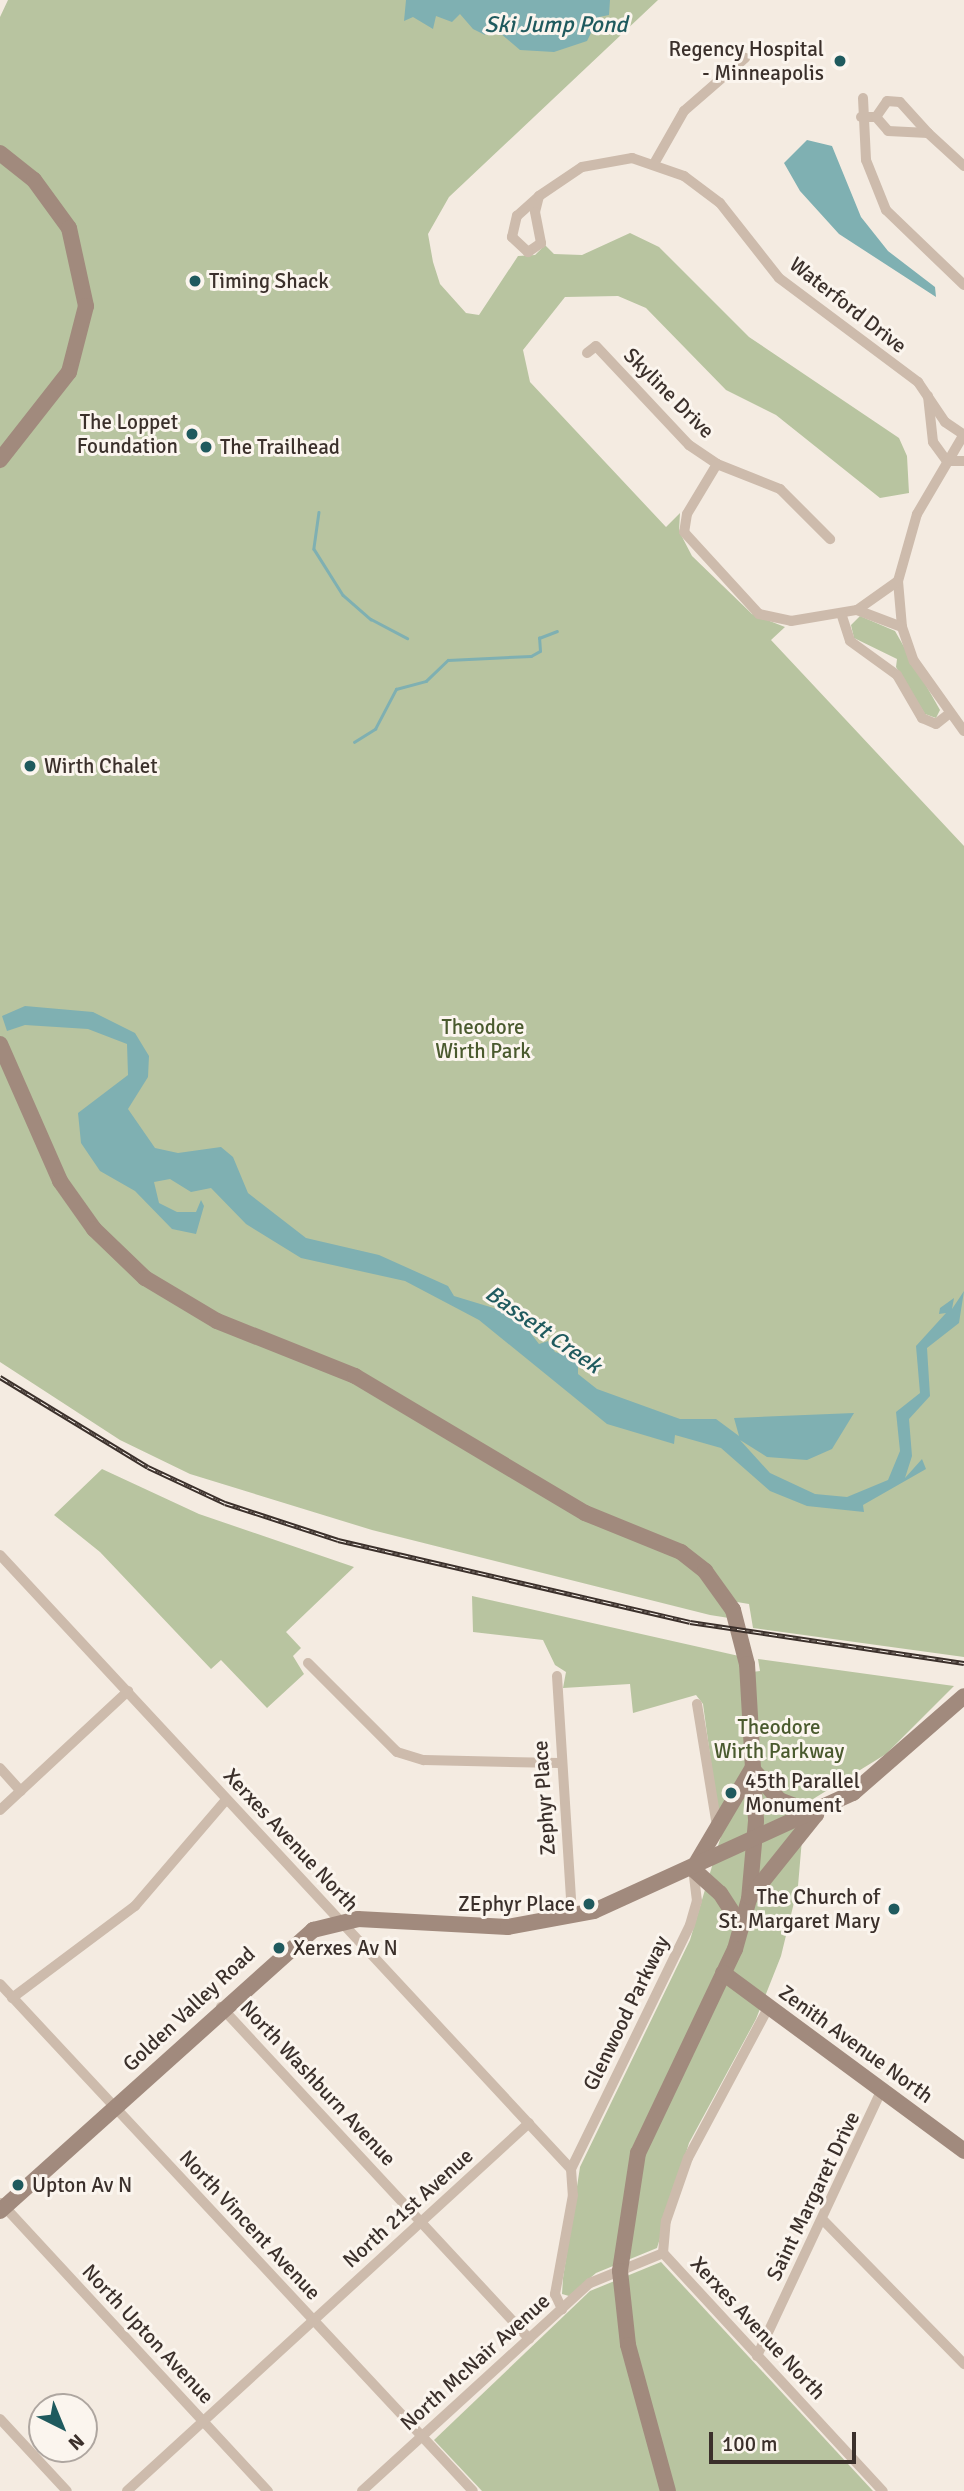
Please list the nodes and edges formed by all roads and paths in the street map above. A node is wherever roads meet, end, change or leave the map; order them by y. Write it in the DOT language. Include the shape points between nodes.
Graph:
graph roads {
  1 [pos="745,58"];
  2 [pos="863,97"];
  3 [pos="861,117"];
  4 [pos="876,117"];
  5 [pos="928,133"];
  6 [pos="0,153"];
  7 [pos="655,162"];
  8 [pos="964,166"];
  9 [pos="539,196"];
  10 [pos="964,285"];
  11 [pos="587,353"];
  12 [pos="928,394"];
  13 [pos="964,435"];
  14 [pos="0,460"];
  15 [pos="947,461"];
  16 [pos="964,461"];
  17 [pos="717,464"];
  18 [pos="830,538"];
  19 [pos="898,581"];
  20 [pos="858,610"];
  21 [pos="841,613"];
  22 [pos="902,627"];
  23 [pos="949,713"];
  24 [pos="964,731"];
  25 [pos="0,1044"];
  26 [pos="0,1555"];
  27 [pos="308,1663"];
  28 [pos="557,1676"];
  29 [pos="128,1691"];
  30 [pos="964,1696"];
  31 [pos="697,1704"];
  32 [pos="559,1763"];
  33 [pos="0,1768"];
  34 [pos="753,1768"];
  35 [pos="21,1791"];
  36 [pos="226,1800"];
  37 [pos="0,1810"];
  38 [pos="816,1814"];
  39 [pos="718,1832"];
  40 [pos="757,1840"];
  41 [pos="693,1869"];
  42 [pos="749,1899"];
  43 [pos="572,1917"];
  44 [pos="338,1920"];
  45 [pos="742,1927"];
  46 [pos="723,1973"];
  47 [pos="0,1984"];
  48 [pos="12,1998"];
  49 [pos="769,2006"];
  50 [pos="221,2007"];
  51 [pos="882,2089"];
  52 [pos="114,2107"];
  53 [pos="529,2123"];
  54 [pos="964,2151"];
  55 [pos="571,2169"];
  56 [pos="2,2207"];
  57 [pos="823,2220"];
  58 [pos="421,2222"];
  59 [pos="663,2253"];
  60 [pos="620,2271"];
  61 [pos="562,2309"];
  62 [pos="313,2320"];
  63 [pos="529,2339"];
  64 [pos="757,2356"];
  65 [pos="964,2364"];
  66 [pos="0,2419"];
  67 [pos="203,2421"];
  68 [pos="422,2437"];
  69 [pos="67,2491"];
  70 [pos="127,2491"];
  71 [pos="268,2491"];
  72 [pos="362,2491"];
  73 [pos="473,2491"];
  74 [pos="668,2491"];
  75 [pos="883,2491"];
  1 -- 7 [label="street" via="684,111"];
  2 -- 3 [label="street"];
  3 -- 4 [label="street"];
  3 -- 10 [label="street" via="868,171 886,210"];
  4 -- 5 [label="street" via="888,131"];
  4 -- 5 [label="street" via="887,101 900,102"];
  5 -- 8 [label="street"];
  6 -- 14 [label="street" via="43,189 69,228 86,306 69,372"];
  7 -- 9 [label="street" via="593,162"];
  7 -- 12 [label="street, Waterford Drive" via="713,196 779,278"];
  9 -- 9 [label="street" via="514,222 514,243 528,252 541,243"];
  11 -- 17 [label="street, Skyline Drive" via="596,345 689,445"];
  12 -- 13 [label="street, Waterford Drive" via="945,422"];
  12 -- 15 [label="street" via="930,432"];
  13 -- 15 [label="street"];
  15 -- 16 [label="street"];
  15 -- 19 [label="street" via="909,534"];
  17 -- 18 [label="street, Skyline Drive" via="780,489"];
  17 -- 21 [label="street" via="687,514 687,538 759,614 779,621"];
  19 -- 20 [label="street"];
  19 -- 22 [label="street"];
  20 -- 21 [label="street"];
  20 -- 22 [label="street"];
  21 -- 23 [label="street" via="850,641 897,675 922,718 936,723"];
  22 -- 23 [label="street" via="914,661"];
  23 -- 24 [label="street"];
  25 -- 34 [label="street" via="60,1181 94,1229 159,1289 217,1321 355,1376 585,1513 681,1552 728,1601 747,1664"];
  26 -- 29 [label="street, Xerxes Avenue North"];
  27 -- 32 [label="street" via="397,1752 439,1761"];
  28 -- 32 [label="street, Zephyr Place"];
  29 -- 35 [label="street"];
  29 -- 36 [label="street, Xerxes Avenue North"];
  30 -- 38 [label="street, Golden Valley Road" via="878,1775"];
  31 -- 39 [label="street"];
  32 -- 43 [label="street, Zephyr Place"];
  33 -- 35 [label="street"];
  34 -- 38 [label="street" via="771,1794"];
  34 -- 39 [label="street"];
  34 -- 40 [label="street"];
  35 -- 37 [label="street"];
  36 -- 44 [label="street, Xerxes Avenue North"];
  36 -- 48 [label="street" via="135,1906"];
  38 -- 40 [label="street, Golden Valley Road"];
  38 -- 42 [label="street"];
  39 -- 41 [label="street"];
  40 -- 41 [label="street, Golden Valley Road"];
  40 -- 42 [label="street"];
  41 -- 43 [label="street, Golden Valley Road"];
  41 -- 45 [label="street" via="720,1893"];
  41 -- 55 [label="street, Glenwood Parkway" via="697,1901 690,1926"];
  42 -- 45 [label="street"];
  43 -- 44 [label="street, Golden Valley Road" via="484,1929"];
  44 -- 50 [label="street, Golden Valley Road" via="300,1937"];
  44 -- 53 [label="street, Xerxes Avenue North"];
  45 -- 46 [label="street"];
  46 -- 49 [label="street, Zenith Avenue North"];
  46 -- 60 [label="street" via="638,2153"];
  47 -- 48 [label="street, North Vincent Avenue"];
  48 -- 52 [label="street, North Vincent Avenue"];
  49 -- 51 [label="street, Zenith Avenue North"];
  49 -- 59 [label="street" via="688,2158 666,2221"];
  50 -- 52 [label="street, Golden Valley Road"];
  50 -- 58 [label="street, North Washburn Avenue"];
  51 -- 54 [label="street, Zenith Avenue North"];
  51 -- 57 [label="street, Saint Margaret Drive"];
  52 -- 56 [label="street, Golden Valley Road"];
  52 -- 62 [label="street, North Vincent Avenue"];
  53 -- 55 [label="street, Xerxes Avenue North"];
  53 -- 58 [label="street, North 21st Avenue"];
  55 -- 61 [label="street" via="573,2195 555,2294"];
  56 -- 67 [label="street, North Upton Avenue"];
  57 -- 64 [label="street, Saint Margaret Drive"];
  57 -- 65 [label="street"];
  58 -- 62 [label="street, North 21st Avenue"];
  58 -- 63 [label="street, North Washburn Avenue"];
  59 -- 60 [label="street"];
  59 -- 64 [label="street, Xerxes Avenue North"];
  60 -- 61 [label="street, North McNair Avenue" via="590,2283"];
  60 -- 74 [label="street" via="628,2345"];
  61 -- 63 [label="street, North McNair Avenue"];
  62 -- 67 [label="street, North 21st Avenue"];
  62 -- 68 [label="street, North Vincent Avenue"];
  63 -- 68 [label="street, North McNair Avenue"];
  64 -- 75 [label="street, Xerxes Avenue North"];
  66 -- 69 [label="street"];
  67 -- 70 [label="street, North 21st Avenue"];
  67 -- 71 [label="street, North Upton Avenue"];
  68 -- 72 [label="street, North McNair Avenue"];
  68 -- 73 [label="street, North Vincent Avenue"];
}
